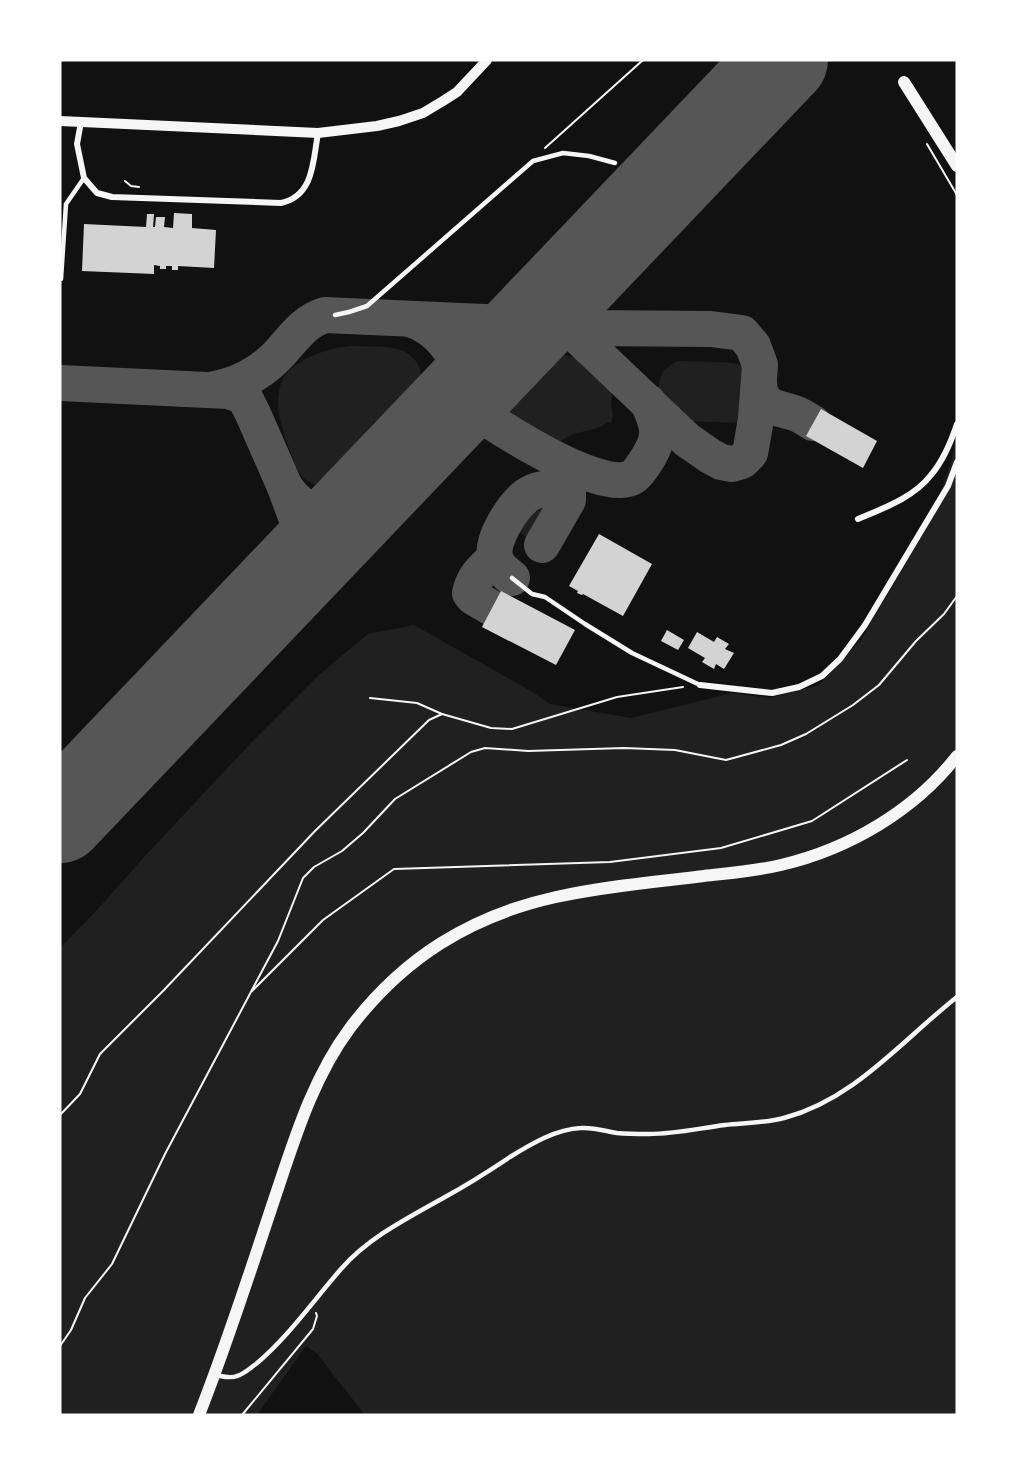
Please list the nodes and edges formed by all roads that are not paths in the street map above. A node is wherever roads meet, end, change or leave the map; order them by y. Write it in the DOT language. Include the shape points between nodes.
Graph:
graph roads {
  1 [pos="487,60"];
  2 [pos="904,82"];
  3 [pos="60,121"];
  4 [pos="81,122"];
  5 [pos="318,133"];
  6 [pos="615,163"];
  7 [pos="957,166"];
  8 [pos="84,178"];
  9 [pos="62,279"];
  10 [pos="336,315"];
  11 [pos="957,424"];
  12 [pos="957,462"];
  13 [pos="858,519"];
  14 [pos="512,578"];
  15 [pos="552,593"];
  16 [pos="544,596"];
  17 [pos="700,685"];
  18 [pos="957,756"];
  19 [pos="957,997"];
  20 [pos="215,1375"];
  21 [pos="199,1415"];
  1 -- 5 [label="street" via="457,92 423,113 377,126"];
  2 -- 7 [label="main road"];
  3 -- 4 [label="street"];
  4 -- 5 [label="street"];
  4 -- 8 [label="street" via="77,144"];
  5 -- 8 [label="street" via="307,185 292,201 112,198 97,193"];
  6 -- 10 [label="lane" via="563,153 533,161 373,301"];
  8 -- 9 [label="lane" via="66,204"];
  11 -- 13 [label="street" via="932,475 893,504"];
  12 -- 17 [label="street" via="948,486 865,625 822,676 799,687 772,693"];
  14 -- 16 [label="lane" via="532,594"];
  15 -- 16 [label="lane"];
  16 -- 17 [label="lane" via="632,653"];
  18 -- 20 [label="main road" via="904,808 831,850 757,870 555,897 479,923 418,958 363,1012 323,1072 295,1140"];
  19 -- 20 [label="lane" via="884,1062 841,1093 807,1111 782,1119 671,1133 580,1128 526,1147 360,1250 290,1331 246,1372 227,1377"];
  20 -- 21 [label="main road"];
}
